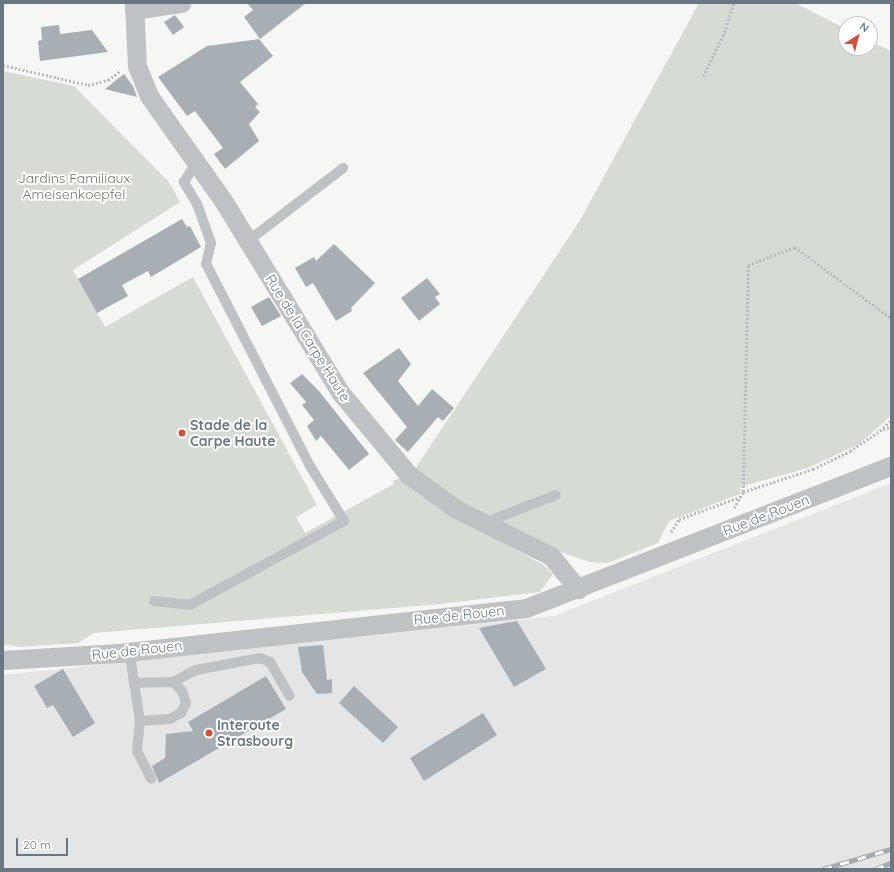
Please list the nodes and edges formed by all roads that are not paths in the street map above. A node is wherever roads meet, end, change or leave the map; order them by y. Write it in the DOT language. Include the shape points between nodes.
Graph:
graph roads {
  1 [pos="181,3"];
  2 [pos="134,7"];
  3 [pos="196,163"];
  4 [pos="344,168"];
  5 [pos="248,241"];
  6 [pos="891,466"];
  7 [pos="556,494"];
  8 [pos="484,523"];
  9 [pos="578,589"];
  10 [pos="154,601"];
  11 [pos="130,652"];
  12 [pos="3,660"];
  13 [pos="172,682"];
  14 [pos="134,683"];
  15 [pos="290,696"];
  16 [pos="140,721"];
  17 [pos="151,779"];
  1 -- 2 [label="street, Rue de la Carpe Haute"];
  2 -- 3 [label="street, Rue de la Carpe Haute" via="137,66 149,96"];
  3 -- 5 [label="street, Rue de la Carpe Haute"];
  3 -- 10 [label="lane" via="184,182 197,204 211,243 206,264 310,466 344,521 190,605"];
  4 -- 5 [label="lane"];
  5 -- 8 [label="street, Rue de la Carpe Haute" via="340,392 409,475 456,509"];
  6 -- 9 [label="street, Rue de Rouen"];
  7 -- 8 [label="lane"];
  8 -- 9 [label="street, Rue de la Carpe Haute" via="551,556"];
  9 -- 11 [label="street, Rue de Rouen" via="526,608"];
  11 -- 12 [label="street, Rue de Rouen"];
  11 -- 14 [label="lane"];
  13 -- 14 [label="lane"];
  13 -- 15 [label="lane" via="196,670 260,658 270,662"];
  13 -- 16 [label="lane" via="182,691 186,703 181,713 170,719"];
  14 -- 16 [label="lane"];
  16 -- 17 [label="lane" via="137,751"];
}
